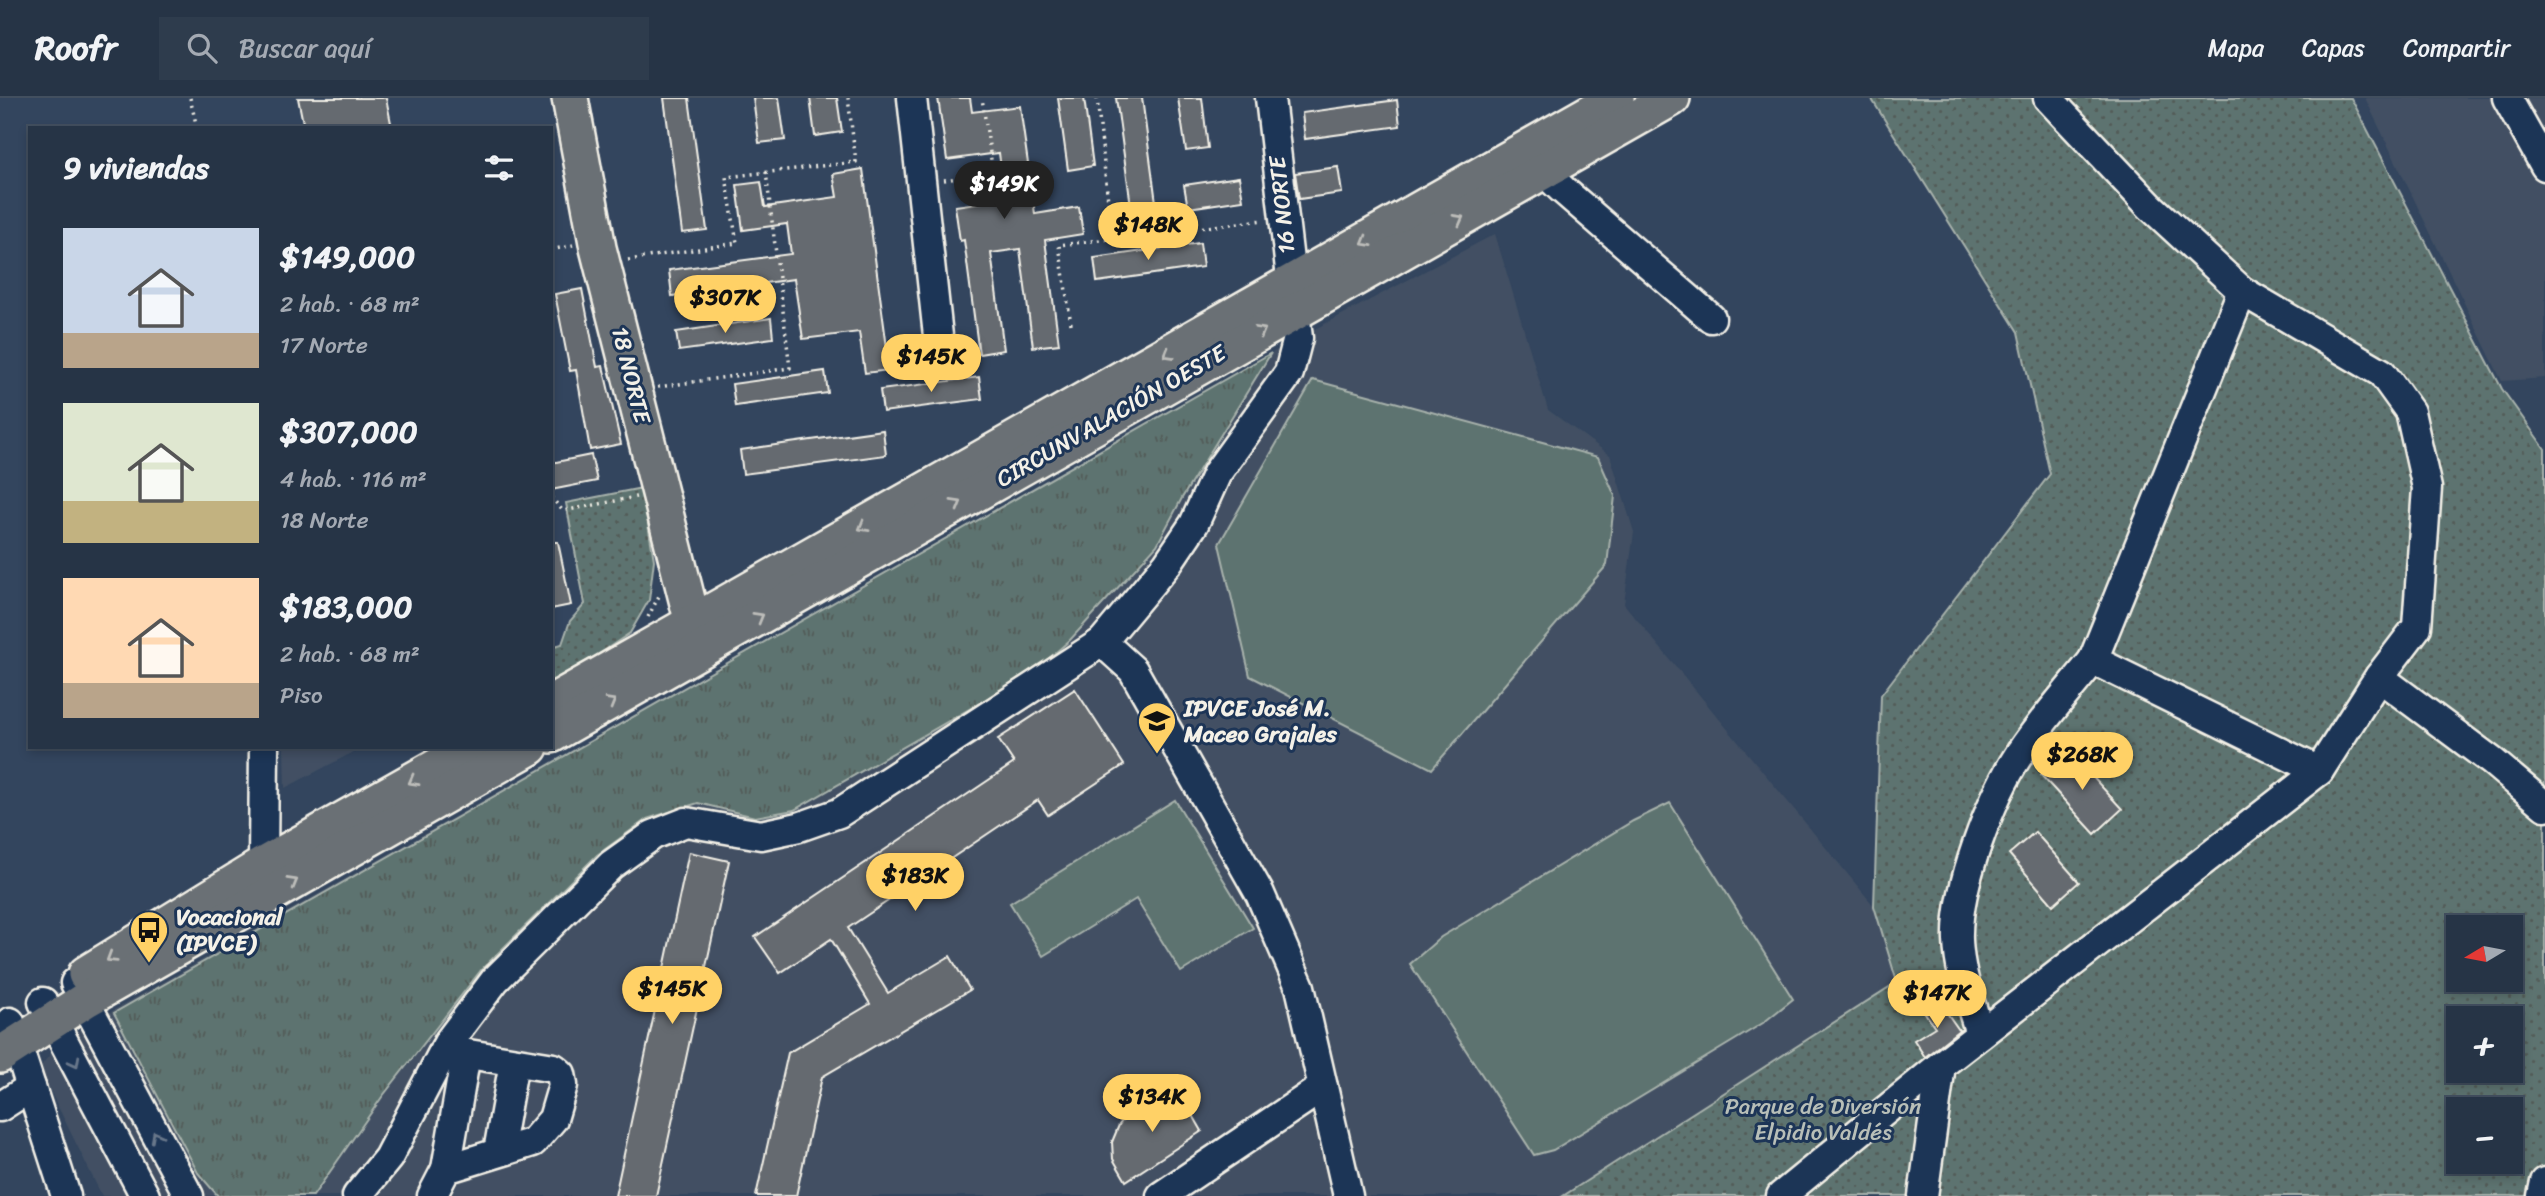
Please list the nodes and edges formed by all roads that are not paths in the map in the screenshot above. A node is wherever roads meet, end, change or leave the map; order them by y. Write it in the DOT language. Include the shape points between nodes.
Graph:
graph roads {
  1 [pos="570,98"];
  2 [pos="912,98"];
  3 [pos="1270,98"];
  4 [pos="1616,98"];
  5 [pos="1672,98"];
  6 [pos="2048,98"];
  7 [pos="2507,98"];
  8 [pos="1538,159"];
  9 [pos="2545,166"];
  10 [pos="2242,291"];
  11 [pos="1292,298"];
  12 [pos="1711,318"];
  13 [pos="939,345"];
  14 [pos="668,571"];
  15 [pos="755,588"];
  16 [pos="696,637"];
  17 [pos="1102,642"];
  18 [pos="639,654"];
  19 [pos="2093,660"];
  20 [pos="2379,677"];
  21 [pos="553,702"];
  22 [pos="553,734"];
  23 [pos="264,749"];
  24 [pos="468,749"];
  25 [pos="526,749"];
  26 [pos="2319,771"];
  27 [pos="2545,806"];
  28 [pos="263,864"];
  29 [pos="80,991"];
  30 [pos="48,1011"];
  31 [pos="1980,1034"];
  32 [pos="7,1038"];
  33 [pos="455,1052"];
  34 [pos="514,1062"];
  35 [pos="1941,1065"];
  36 [pos="31,1087"];
  37 [pos="1323,1087"];
  38 [pos="0,1107"];
  39 [pos="498,1153"];
  40 [pos="388,1158"];
  41 [pos="446,1168"];
  42 [pos="2545,1182"];
  43 [pos="66,1196"];
  44 [pos="145,1196"];
  45 [pos="189,1196"];
  46 [pos="357,1196"];
  47 [pos="381,1196"];
  48 [pos="432,1196"];
  49 [pos="1161,1196"];
  50 [pos="1348,1196"];
  51 [pos="1781,1196"];
  52 [pos="1923,1196"];
  53 [pos="2542,1196"];
  1 -- 14 [label="main road, 18 NORTE" via="602,264 635,391"];
  2 -- 13 [label="street"];
  3 -- 11 [label="street, 16 NORTE"];
  4 -- 8 [label="main road, CIRCUNVALACIÓN OESTE"];
  5 -- 8 [label="main road, CIRCUNVALACIÓN OESTE"];
  6 -- 10 [label="street" via="2150,206"];
  7 -- 9 [label="street"];
  8 -- 11 [label="main road, CIRCUNVALACIÓN OESTE"];
  8 -- 12 [label="street"];
  10 -- 19 [label="street"];
  10 -- 20 [label="street" via="2382,373 2410,412 2427,488 2417,626"];
  11 -- 15 [label="main road, CIRCUNVALACIÓN OESTE, one-way"];
  16 -- 11 [label="main road, CIRCUNVALACIÓN OESTE, one-way"];
  11 -- 17 [label="street, 16 NORTE" via="1298,338 1289,373 1217,473 1194,524 1167,564"];
  14 -- 15 [label="main road" via="724,590"];
  14 -- 16 [label="main road, 18 NORTE"];
  14 -- 18 [label="main road" via="671,596 659,632"];
  15 -- 16 [label="main road, CIRCUNVALACIÓN OESTE"];
  16 -- 18 [label="main road, CIRCUNVALACIÓN OESTE"];
  22 -- 16 [label="main road, CIRCUNVALACIÓN OESTE, one-way"];
  17 -- 33 [label="street, 16 NORTE" via="839,813 761,835 686,822 653,835 611,865 495,980"];
  17 -- 37 [label="street" via="1133,670 1260,894 1300,987"];
  18 -- 21 [label="main road, CIRCUNVALACIÓN OESTE"];
  19 -- 26 [label="street"];
  19 -- 31 [label="street" via="2020,754 1984,824 1960,902 1962,972"];
  20 -- 26 [label="street"];
  20 -- 27 [label="street"];
  23 -- 28 [label="street"];
  24 -- 28 [label="main road, one-way"];
  29 -- 25 [label="main road, one-way"];
  26 -- 31 [label="street"];
  28 -- 29 [label="main road, one-way"];
  29 -- 30 [label="main road"];
  45 -- 29 [label="street, one-way"];
  30 -- 32 [label="main road"];
  30 -- 44 [label="street, one-way"];
  31 -- 35 [label="street"];
  32 -- 36 [label="street"];
  33 -- 34 [label="street"];
  33 -- 40 [label="street, 16 NORTE"];
  33 -- 41 [label="street"];
  34 -- 39 [label="street"];
  34 -- 39 [label="street" via="554,1068 563,1085 553,1119 533,1142"];
  35 -- 51 [label="street"];
  35 -- 52 [label="street"];
  36 -- 38 [label="street"];
  36 -- 43 [label="street"];
  37 -- 49 [label="street"];
  37 -- 50 [label="street"];
  39 -- 41 [label="street"];
  40 -- 46 [label="street"];
  40 -- 47 [label="street"];
  41 -- 48 [label="street"];
  42 -- 53 [label="street"];
}
